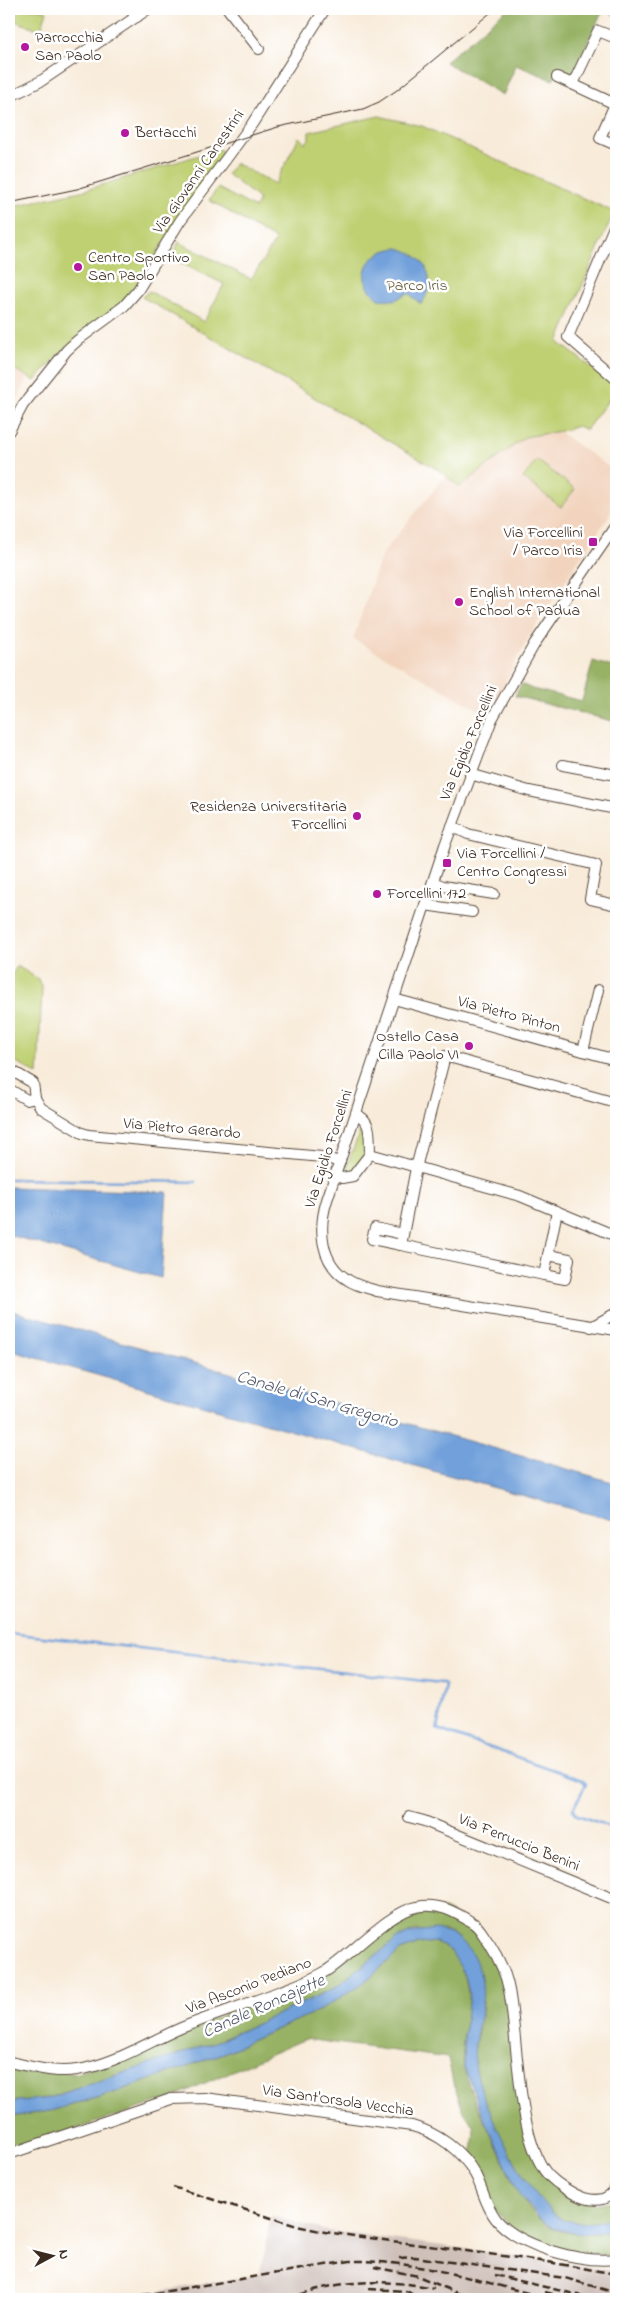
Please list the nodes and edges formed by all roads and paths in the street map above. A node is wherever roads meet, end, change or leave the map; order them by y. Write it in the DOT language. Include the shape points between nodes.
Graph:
graph roads {
  1 [pos="148,9"];
  2 [pos="228,9"];
  3 [pos="325,9"];
  4 [pos="134,13"];
  5 [pos="616,38"];
  6 [pos="259,49"];
  7 [pos="557,77"];
  8 [pos="573,84"];
  9 [pos="9,97"];
  10 [pos="616,145"];
  11 [pos="616,222"];
  12 [pos="612,243"];
  13 [pos="616,379"];
  14 [pos="9,431"];
  15 [pos="616,525"];
  16 [pos="613,536"];
  17 [pos="564,765"];
  18 [pos="470,774"];
  19 [pos="616,775"];
  20 [pos="616,809"];
  21 [pos="452,826"];
  22 [pos="433,882"];
  23 [pos="494,894"];
  24 [pos="425,905"];
  25 [pos="616,905"];
  26 [pos="472,912"];
  27 [pos="598,990"];
  28 [pos="394,999"];
  29 [pos="583,1051"];
  30 [pos="616,1060"];
  31 [pos="9,1069"];
  32 [pos="9,1089"];
  33 [pos="37,1102"];
  34 [pos="616,1103"];
  35 [pos="356,1114"];
  36 [pos="370,1154"];
  37 [pos="340,1162"];
  38 [pos="416,1168"];
  39 [pos="335,1176"];
  40 [pos="558,1211"];
  41 [pos="403,1234"];
  42 [pos="616,1236"];
  43 [pos="401,1245"];
  44 [pos="548,1255"];
  45 [pos="544,1275"];
  46 [pos="616,1313"];
  47 [pos="591,1327"];
  48 [pos="616,1330"];
  49 [pos="409,1817"];
  50 [pos="616,1900"];
  51 [pos="9,2062"];
  52 [pos="9,2154"];
  53 [pos="614,2190"];
  54 [pos="616,2259"];
  1 -- 4 [label="street"];
  2 -- 6 [label="street"];
  3 -- 14 [label="street, Via Giovanni Canestrini" via="252,124 180,221 138,290 124,306 67,350 23,404"];
  4 -- 9 [label="street" via="41,81"];
  5 -- 8 [label="street" via="598,31"];
  7 -- 8 [label="street"];
  8 -- 10 [label="street" via="615,104 600,138"];
  11 -- 12 [label="street"];
  12 -- 13 [label="street" via="568,337"];
  15 -- 16 [label="street, Via Egidio Forcellini"];
  16 -- 18 [label="street, Via Egidio Forcellini" via="535,643 509,686"];
  17 -- 19 [label="street"];
  18 -- 20 [label="street" via="529,791"];
  18 -- 21 [label="street, Via Egidio Forcellini"];
  21 -- 22 [label="street, Via Egidio Forcellini"];
  21 -- 25 [label="street" via="468,834 596,865 590,899"];
  22 -- 23 [label="street"];
  22 -- 24 [label="street, Via Egidio Forcellini"];
  24 -- 26 [label="street"];
  24 -- 28 [label="street, Via Egidio Forcellini"];
  27 -- 29 [label="street"];
  28 -- 29 [label="street, Via Pietro Pinton"];
  28 -- 35 [label="street, Via Egidio Forcellini"];
  29 -- 30 [label="street, Via Pietro Pinton"];
  31 -- 33 [label="street, Via Pietro Gerardo" via="33,1083"];
  32 -- 33 [label="street, Via Pietro Gerardo"];
  33 -- 37 [label="street, Via Pietro Gerardo" via="49,1113 89,1135 322,1157"];
  34 -- 38 [label="street" via="444,1056"];
  35 -- 36 [label="street" via="368,1124"];
  35 -- 37 [label="street, Via Egidio Forcellini"];
  36 -- 38 [label="street"];
  36 -- 39 [label="street" via="353,1176"];
  37 -- 39 [label="street, Via Egidio Forcellini"];
  38 -- 40 [label="street" via="520,1196"];
  38 -- 41 [label="street"];
  39 -- 47 [label="street, Via Egidio Forcellini" via="323,1210 322,1243 330,1261 348,1281 378,1290"];
  40 -- 42 [label="street"];
  40 -- 44 [label="street"];
  41 -- 43 [label="street"];
  41 -- 43 [label="street" via="375,1228 372,1239"];
  43 -- 45 [label="street"];
  44 -- 45 [label="street"];
  44 -- 45 [label="street" via="569,1259 568,1266 565,1279"];
  46 -- 47 [label="street"];
  47 -- 48 [label="street, Via Egidio Forcellini"];
  49 -- 50 [label="street, Via Ferruccio Benini"];
  51 -- 53 [label="street, Via Asconio Pediano" via="58,2072 96,2065 324,1972 390,1919 416,1907 445,1907 476,1925 499,1958 509,1988 531,2142 543,2166 562,2187 581,2197 600,2200"];
  52 -- 54 [label="street, Via Sant'Orsola Vecchia" via="182,2098 205,2098 412,2126 440,2138 458,2153 475,2174 488,2207 505,2229 527,2241 572,2257"];
}
